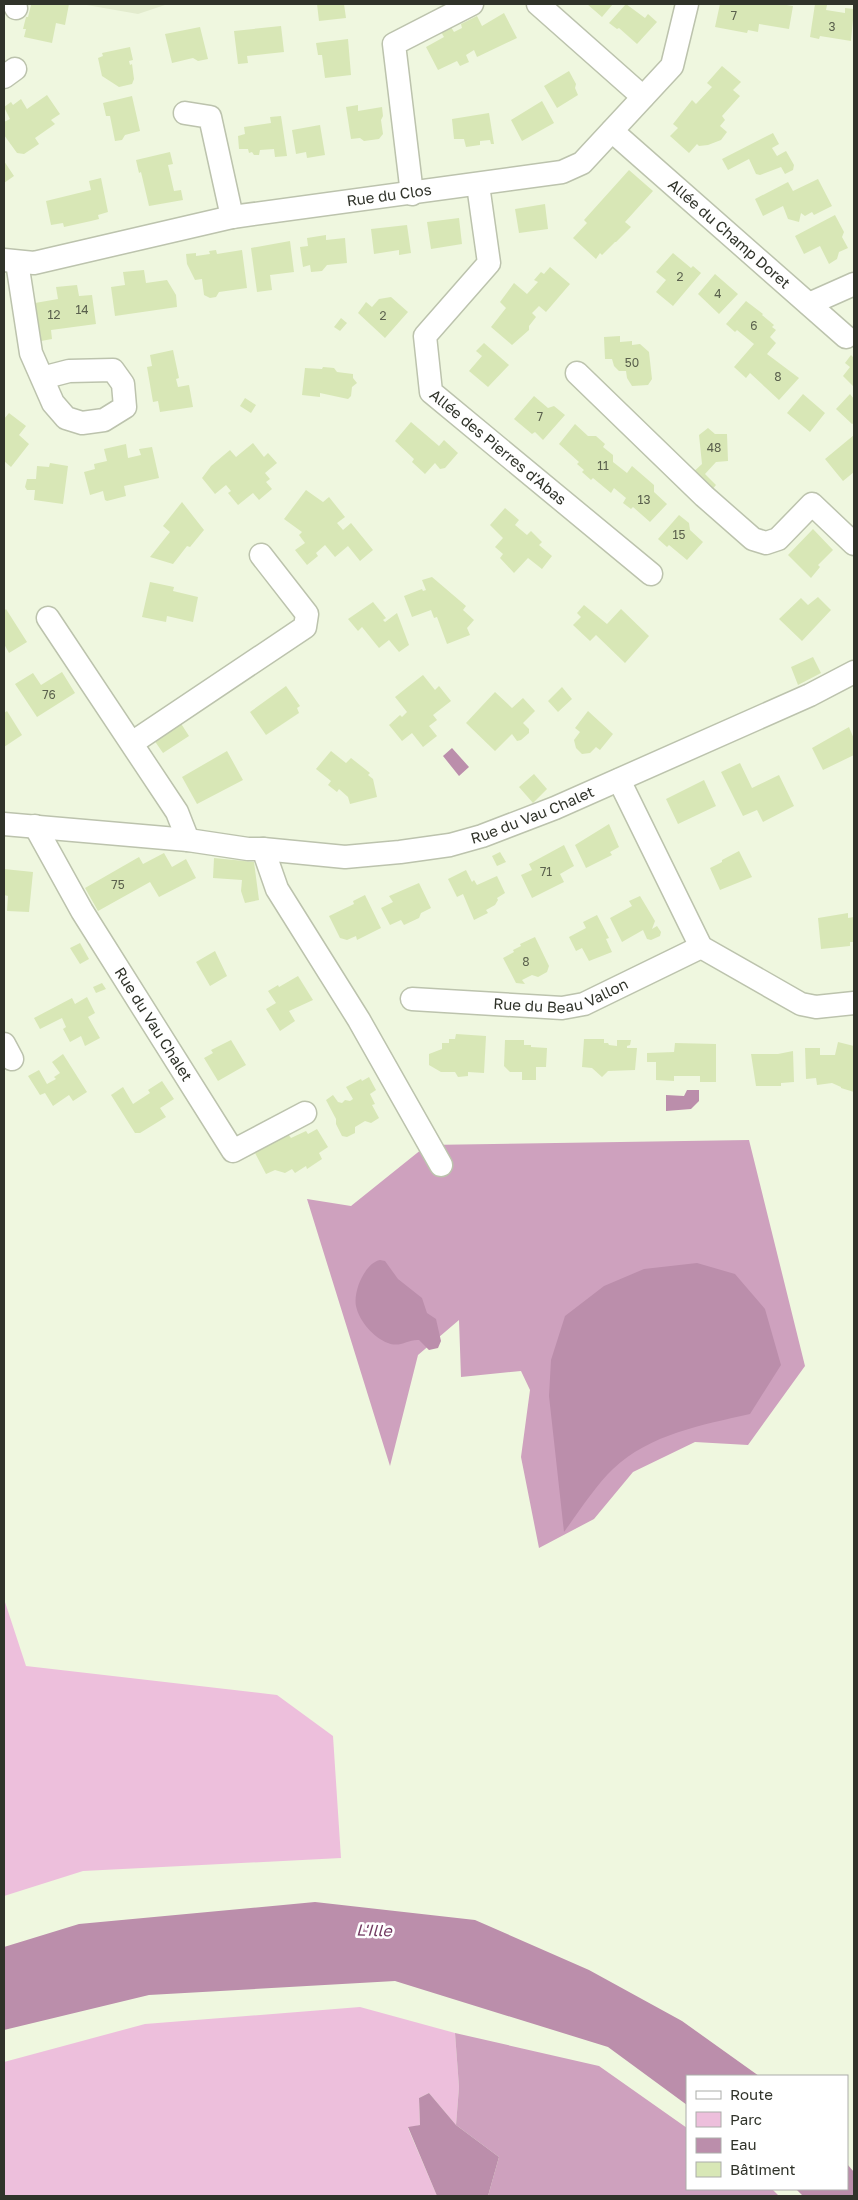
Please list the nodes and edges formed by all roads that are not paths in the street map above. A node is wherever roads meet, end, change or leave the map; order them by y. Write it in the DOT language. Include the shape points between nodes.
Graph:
graph roads {
  1 [pos="472,4"];
  2 [pos="538,4"];
  3 [pos="687,4"];
  4 [pos="644,98"];
  5 [pos="185,113"];
  6 [pos="612,131"];
  7 [pos="478,184"];
  8 [pos="412,194"];
  9 [pos="232,217"];
  10 [pos="10,261"];
  11 [pos="854,284"];
  12 [pos="809,304"];
  13 [pos="846,338"];
  14 [pos="577,373"];
  15 [pos="42,378"];
  16 [pos="854,544"];
  17 [pos="261,556"];
  18 [pos="651,574"];
  19 [pos="48,618"];
  20 [pos="854,672"];
  21 [pos="132,743"];
  22 [pos="620,780"];
  23 [pos="4,824"];
  24 [pos="35,826"];
  25 [pos="188,840"];
  26 [pos="263,848"];
  27 [pos="701,947"];
  28 [pos="412,999"];
  29 [pos="854,1003"];
  30 [pos="305,1113"];
  31 [pos="441,1165"];
  1 -- 8 [label="street" via="394,44"];
  2 -- 4 [label="street"];
  3 -- 4 [label="street, Rue du Clos" via="672,66"];
  4 -- 6 [label="street, Rue du Clos"];
  5 -- 9 [label="street" via="210,117"];
  6 -- 7 [label="street, Rue du Clos" via="582,163 562,172"];
  6 -- 12 [label="street, Allée du Champ Doret"];
  7 -- 8 [label="street, Rue du Clos"];
  7 -- 18 [label="street, Allée des Pierres d'Abas" via="489,264 425,336 431,392"];
  8 -- 9 [label="street, Rue du Clos"];
  9 -- 10 [label="street, Rue du Clos" via="34,263"];
  10 -- 15 [label="street" via="31,353"];
  11 -- 12 [label="street"];
  12 -- 13 [label="street, Allée du Champ Doret"];
  14 -- 16 [label="street" via="754,540 766,543 778,539 812,504"];
  17 -- 21 [label="street" via="307,614 305,627"];
  19 -- 21 [label="street"];
  20 -- 22 [label="street, Rue du Vau Chalet"];
  21 -- 25 [label="street" via="177,812"];
  22 -- 26 [label="street, Rue du Vau Chalet" via="482,836 450,845 345,856"];
  22 -- 27 [label="street"];
  23 -- 24 [label="street, Rue du Vau Chalet"];
  24 -- 25 [label="street, Rue du Vau Chalet"];
  24 -- 30 [label="street, Rue du Vau Chalet" via="82,911 233,1151"];
  25 -- 26 [label="street, Rue du Vau Chalet" via="238,848"];
  26 -- 31 [label="street" via="277,889 359,1020"];
  27 -- 28 [label="street, Rue du Beau Vallon" via="584,1004 562,1008"];
  27 -- 29 [label="street" via="801,1004 816,1007"];
}
